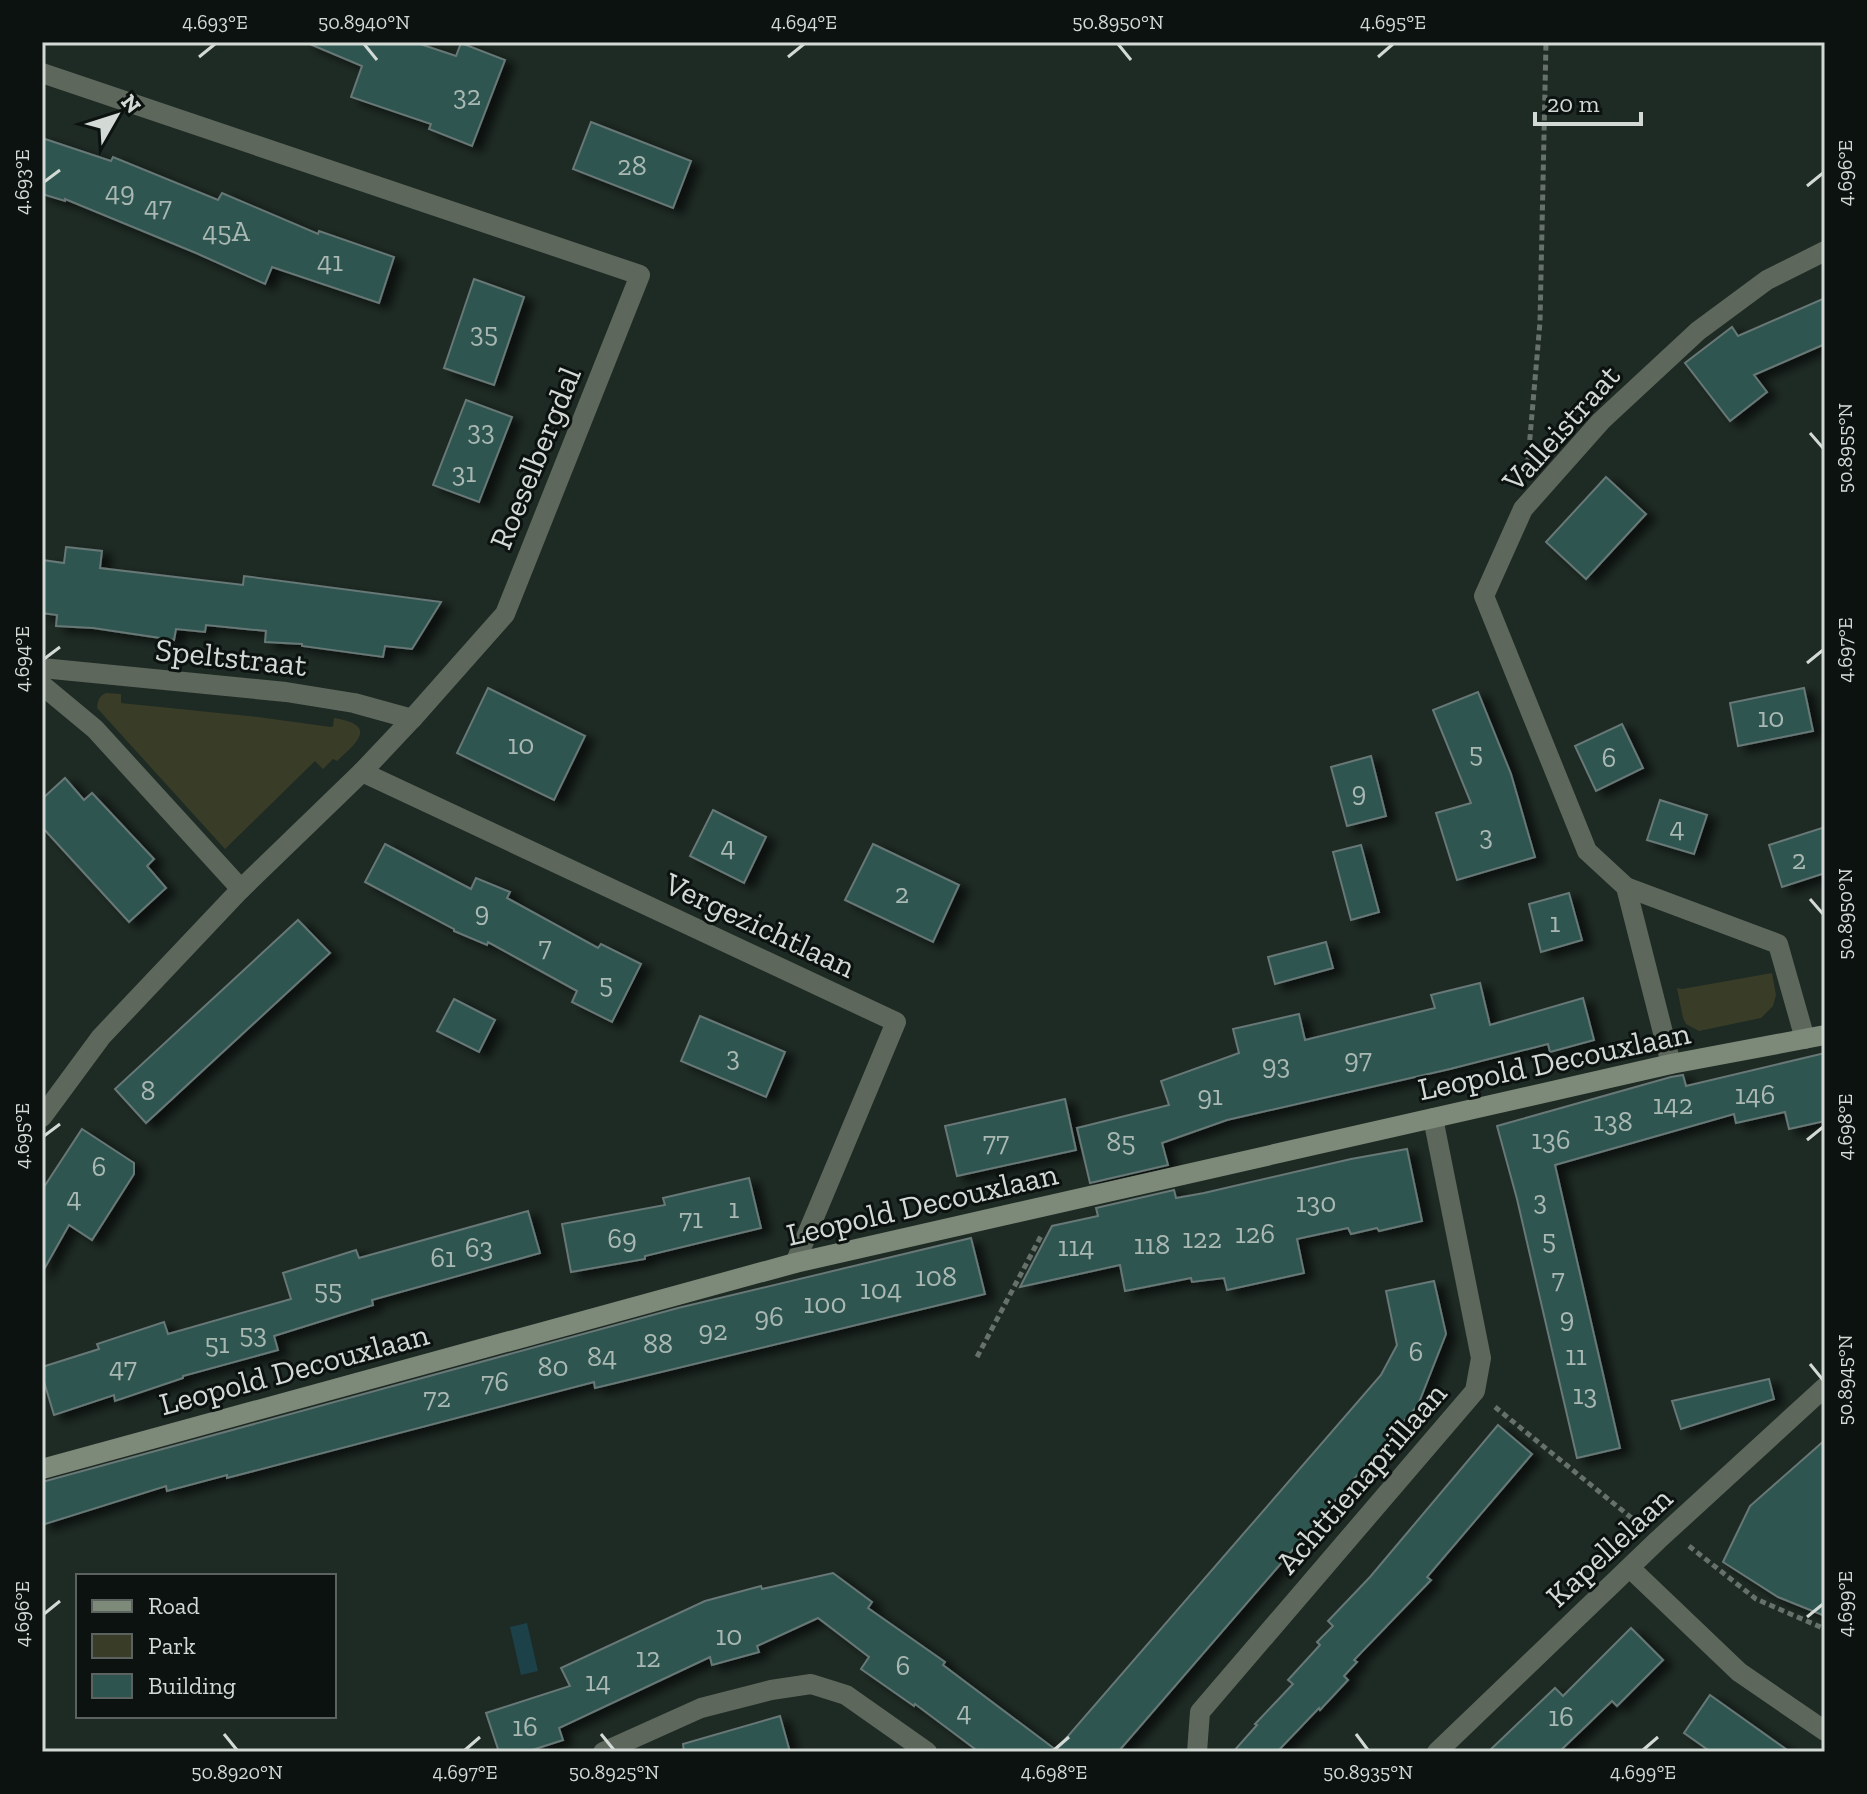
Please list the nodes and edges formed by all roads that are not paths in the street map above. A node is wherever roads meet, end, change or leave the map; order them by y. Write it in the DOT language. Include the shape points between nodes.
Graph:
graph roads {
  1 [pos="42,73"];
  2 [pos="1825,251"];
  3 [pos="42,668"];
  4 [pos="42,685"];
  5 [pos="412,719"];
  6 [pos="362,772"];
  7 [pos="1626,887"];
  8 [pos="241,889"];
  9 [pos="1815,1037"];
  10 [pos="1671,1064"];
  11 [pos="42,1117"];
  12 [pos="1433,1118"];
  13 [pos="795,1263"];
  14 [pos="1825,1387"];
  15 [pos="42,1469"];
  16 [pos="1630,1568"];
  17 [pos="1825,1731"];
  18 [pos="603,1752"];
  19 [pos="927,1752"];
  20 [pos="1197,1752"];
  21 [pos="1437,1752"];
  1 -- 5 [label="street, Roeselbergdal" via="640,275 505,614"];
  2 -- 7 [label="street, Valleistraat" via="1767,280 1698,331 1601,421 1523,509 1484,596 1587,851"];
  3 -- 5 [label="street, Speltstraat" via="286,692"];
  4 -- 8 [label="street" via="95,729"];
  5 -- 6 [label="street, Roeselbergdal"];
  6 -- 8 [label="street, Roeselbergdal"];
  6 -- 13 [label="street, Vergezichtlaan" via="896,1022"];
  7 -- 9 [label="street, Valleistraat" via="1778,944"];
  7 -- 10 [label="street"];
  8 -- 11 [label="street, Roeselbergdal" via="101,1037"];
  9 -- 10 [label="street, Leopold Decouxlaan"];
  10 -- 12 [label="street, Leopold Decouxlaan"];
  12 -- 13 [label="street, Leopold Decouxlaan"];
  12 -- 20 [label="street, Achttienaprillaan" via="1481,1358 1475,1391 1200,1712"];
  13 -- 15 [label="street, Leopold Decouxlaan"];
  14 -- 16 [label="street, Kapellelaan"];
  16 -- 17 [label="street" via="1739,1672"];
  16 -- 21 [label="street, Kapellelaan"];
  18 -- 19 [label="street" via="701,1708 811,1684 846,1695"];
}
